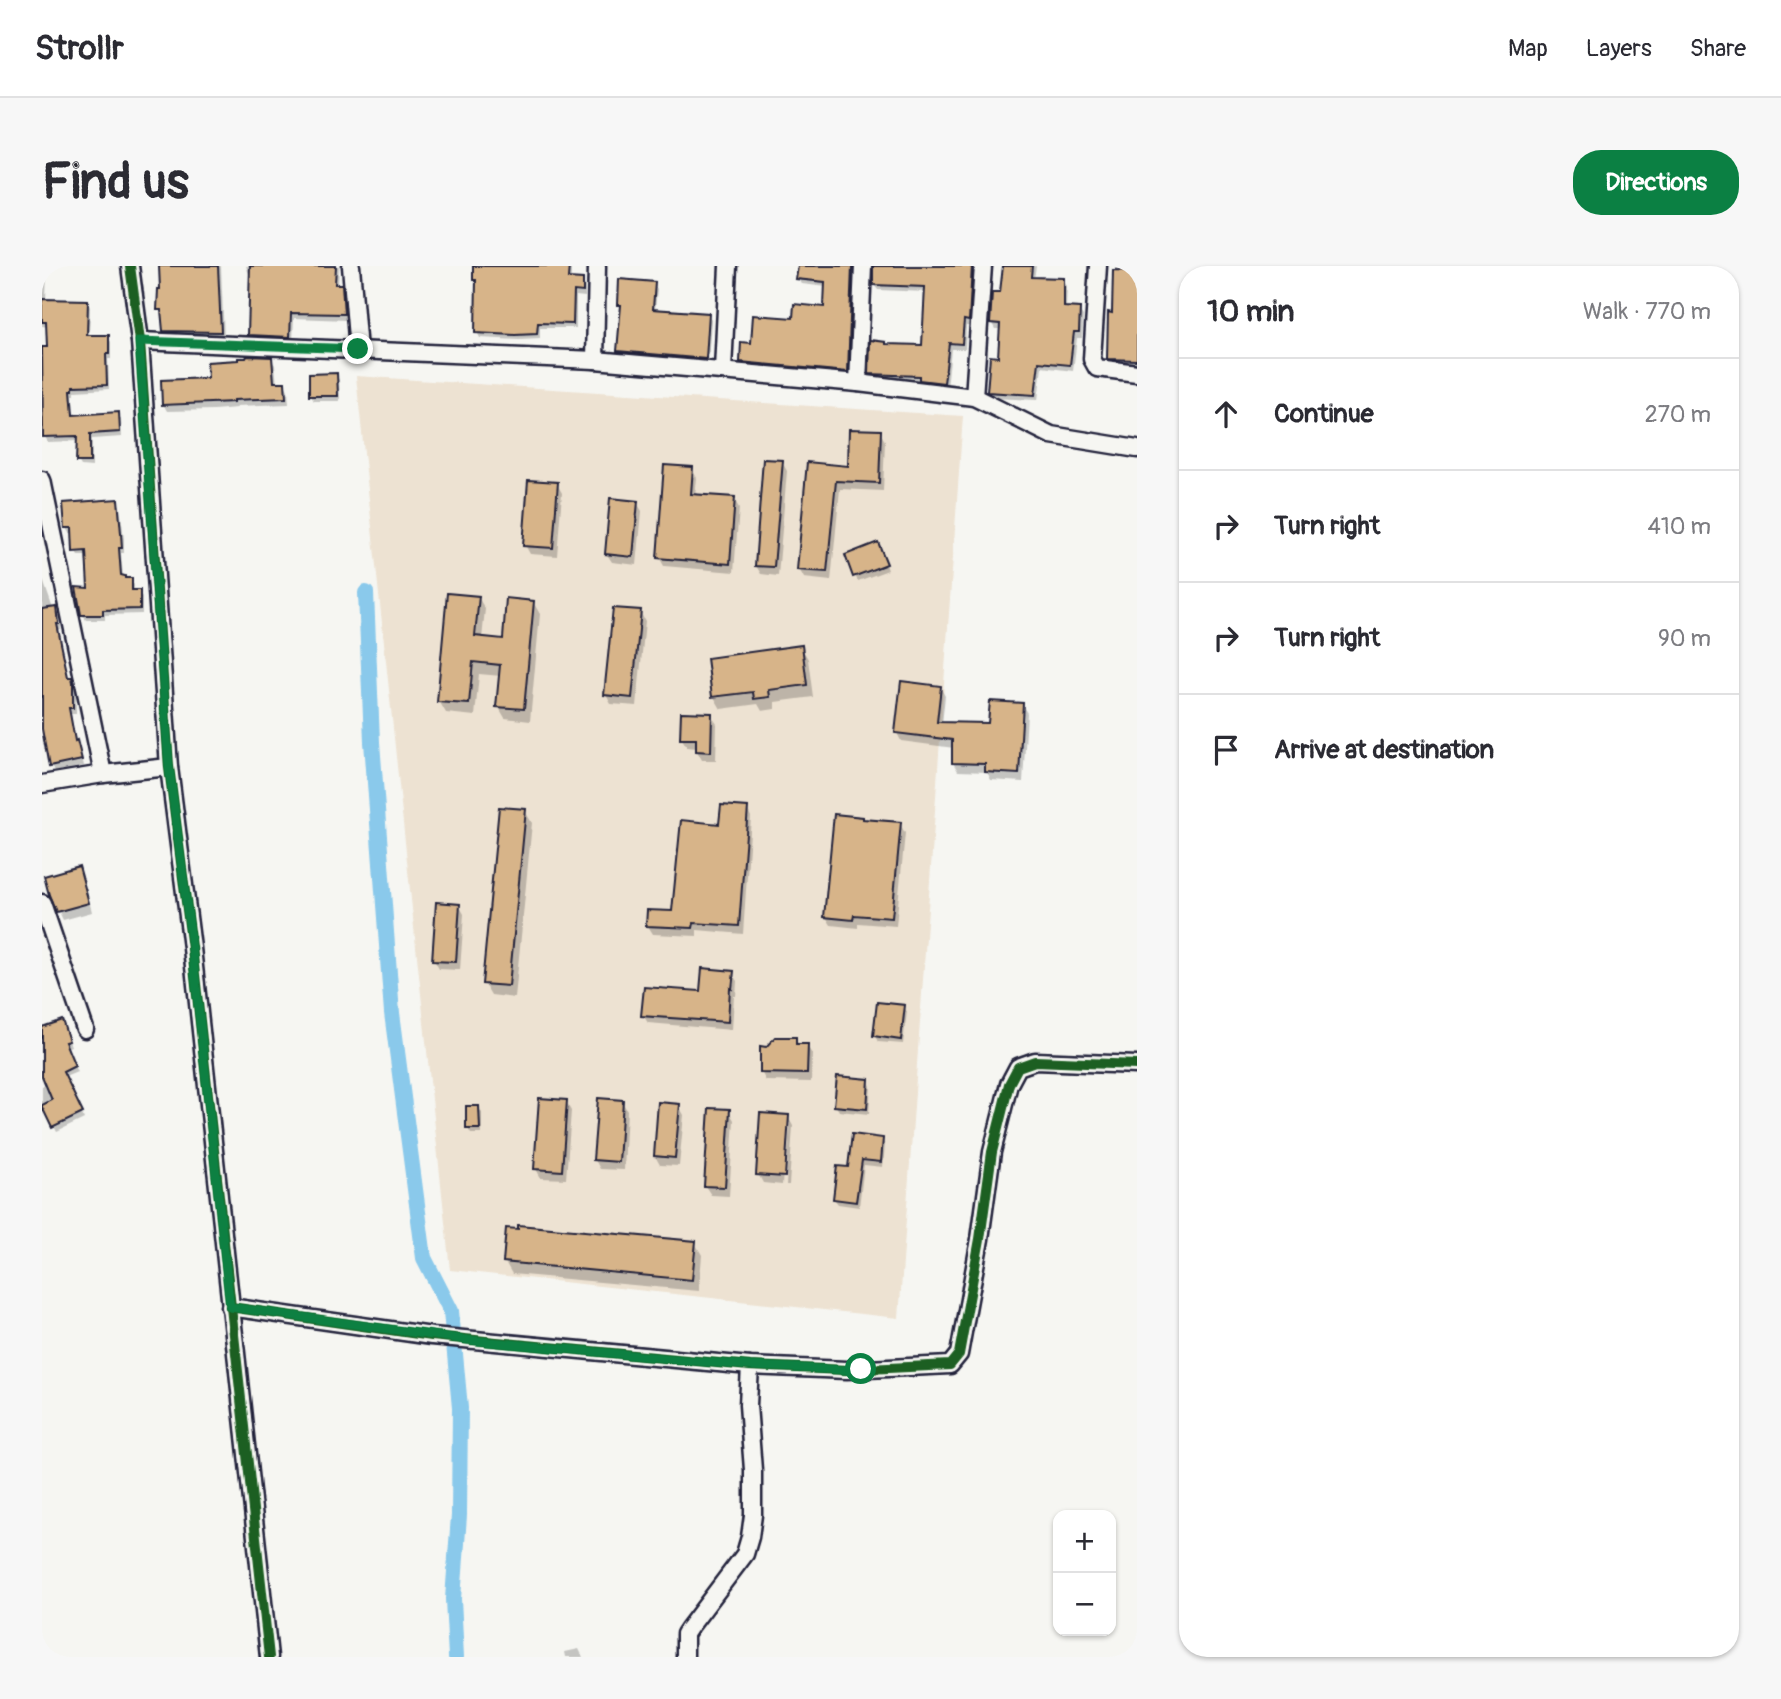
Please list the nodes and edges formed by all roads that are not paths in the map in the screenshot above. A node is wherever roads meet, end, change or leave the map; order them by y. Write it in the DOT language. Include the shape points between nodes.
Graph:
graph roads {
  1 [pos="130,266"];
  2 [pos="351,266"];
  3 [pos="597,266"];
  4 [pos="728,266"];
  5 [pos="863,266"];
  6 [pos="984,266"];
  7 [pos="1098,266"];
  8 [pos="139,341"];
  9 [pos="358,349"];
  10 [pos="595,360"];
  11 [pos="723,370"];
  12 [pos="1137,373"];
  13 [pos="858,383"];
  14 [pos="974,397"];
  15 [pos="1137,449"];
  16 [pos="42,480"];
  17 [pos="169,767"];
  18 [pos="103,774"];
  19 [pos="42,785"];
  20 [pos="42,903"];
  21 [pos="85,1029"];
  22 [pos="1137,1065"];
  23 [pos="230,1307"];
  24 [pos="750,1366"];
  25 [pos="269,1657"];
  26 [pos="685,1657"];
  1 -- 8 [label="street"];
  2 -- 9 [label="street"];
  3 -- 10 [label="street"];
  4 -- 11 [label="street"];
  5 -- 13 [label="street"];
  6 -- 14 [label="street"];
  7 -- 12 [label="street" via="1092,359 1097,368"];
  8 -- 9 [label="street"];
  8 -- 17 [label="street"];
  9 -- 10 [label="street"];
  10 -- 11 [label="street"];
  11 -- 13 [label="street"];
  13 -- 14 [label="street"];
  14 -- 15 [label="street" via="1051,435"];
  16 -- 18 [label="street"];
  17 -- 18 [label="street"];
  17 -- 23 [label="street"];
  18 -- 19 [label="street"];
  20 -- 21 [label="street"];
  22 -- 24 [label="street" via="1035,1061 1018,1068 1009,1083 992,1152 959,1354 950,1365 847,1370"];
  23 -- 24 [label="street" via="432,1336"];
  23 -- 25 [label="street"];
  24 -- 26 [label="street" via="750,1537 746,1554 685,1634"];
}
